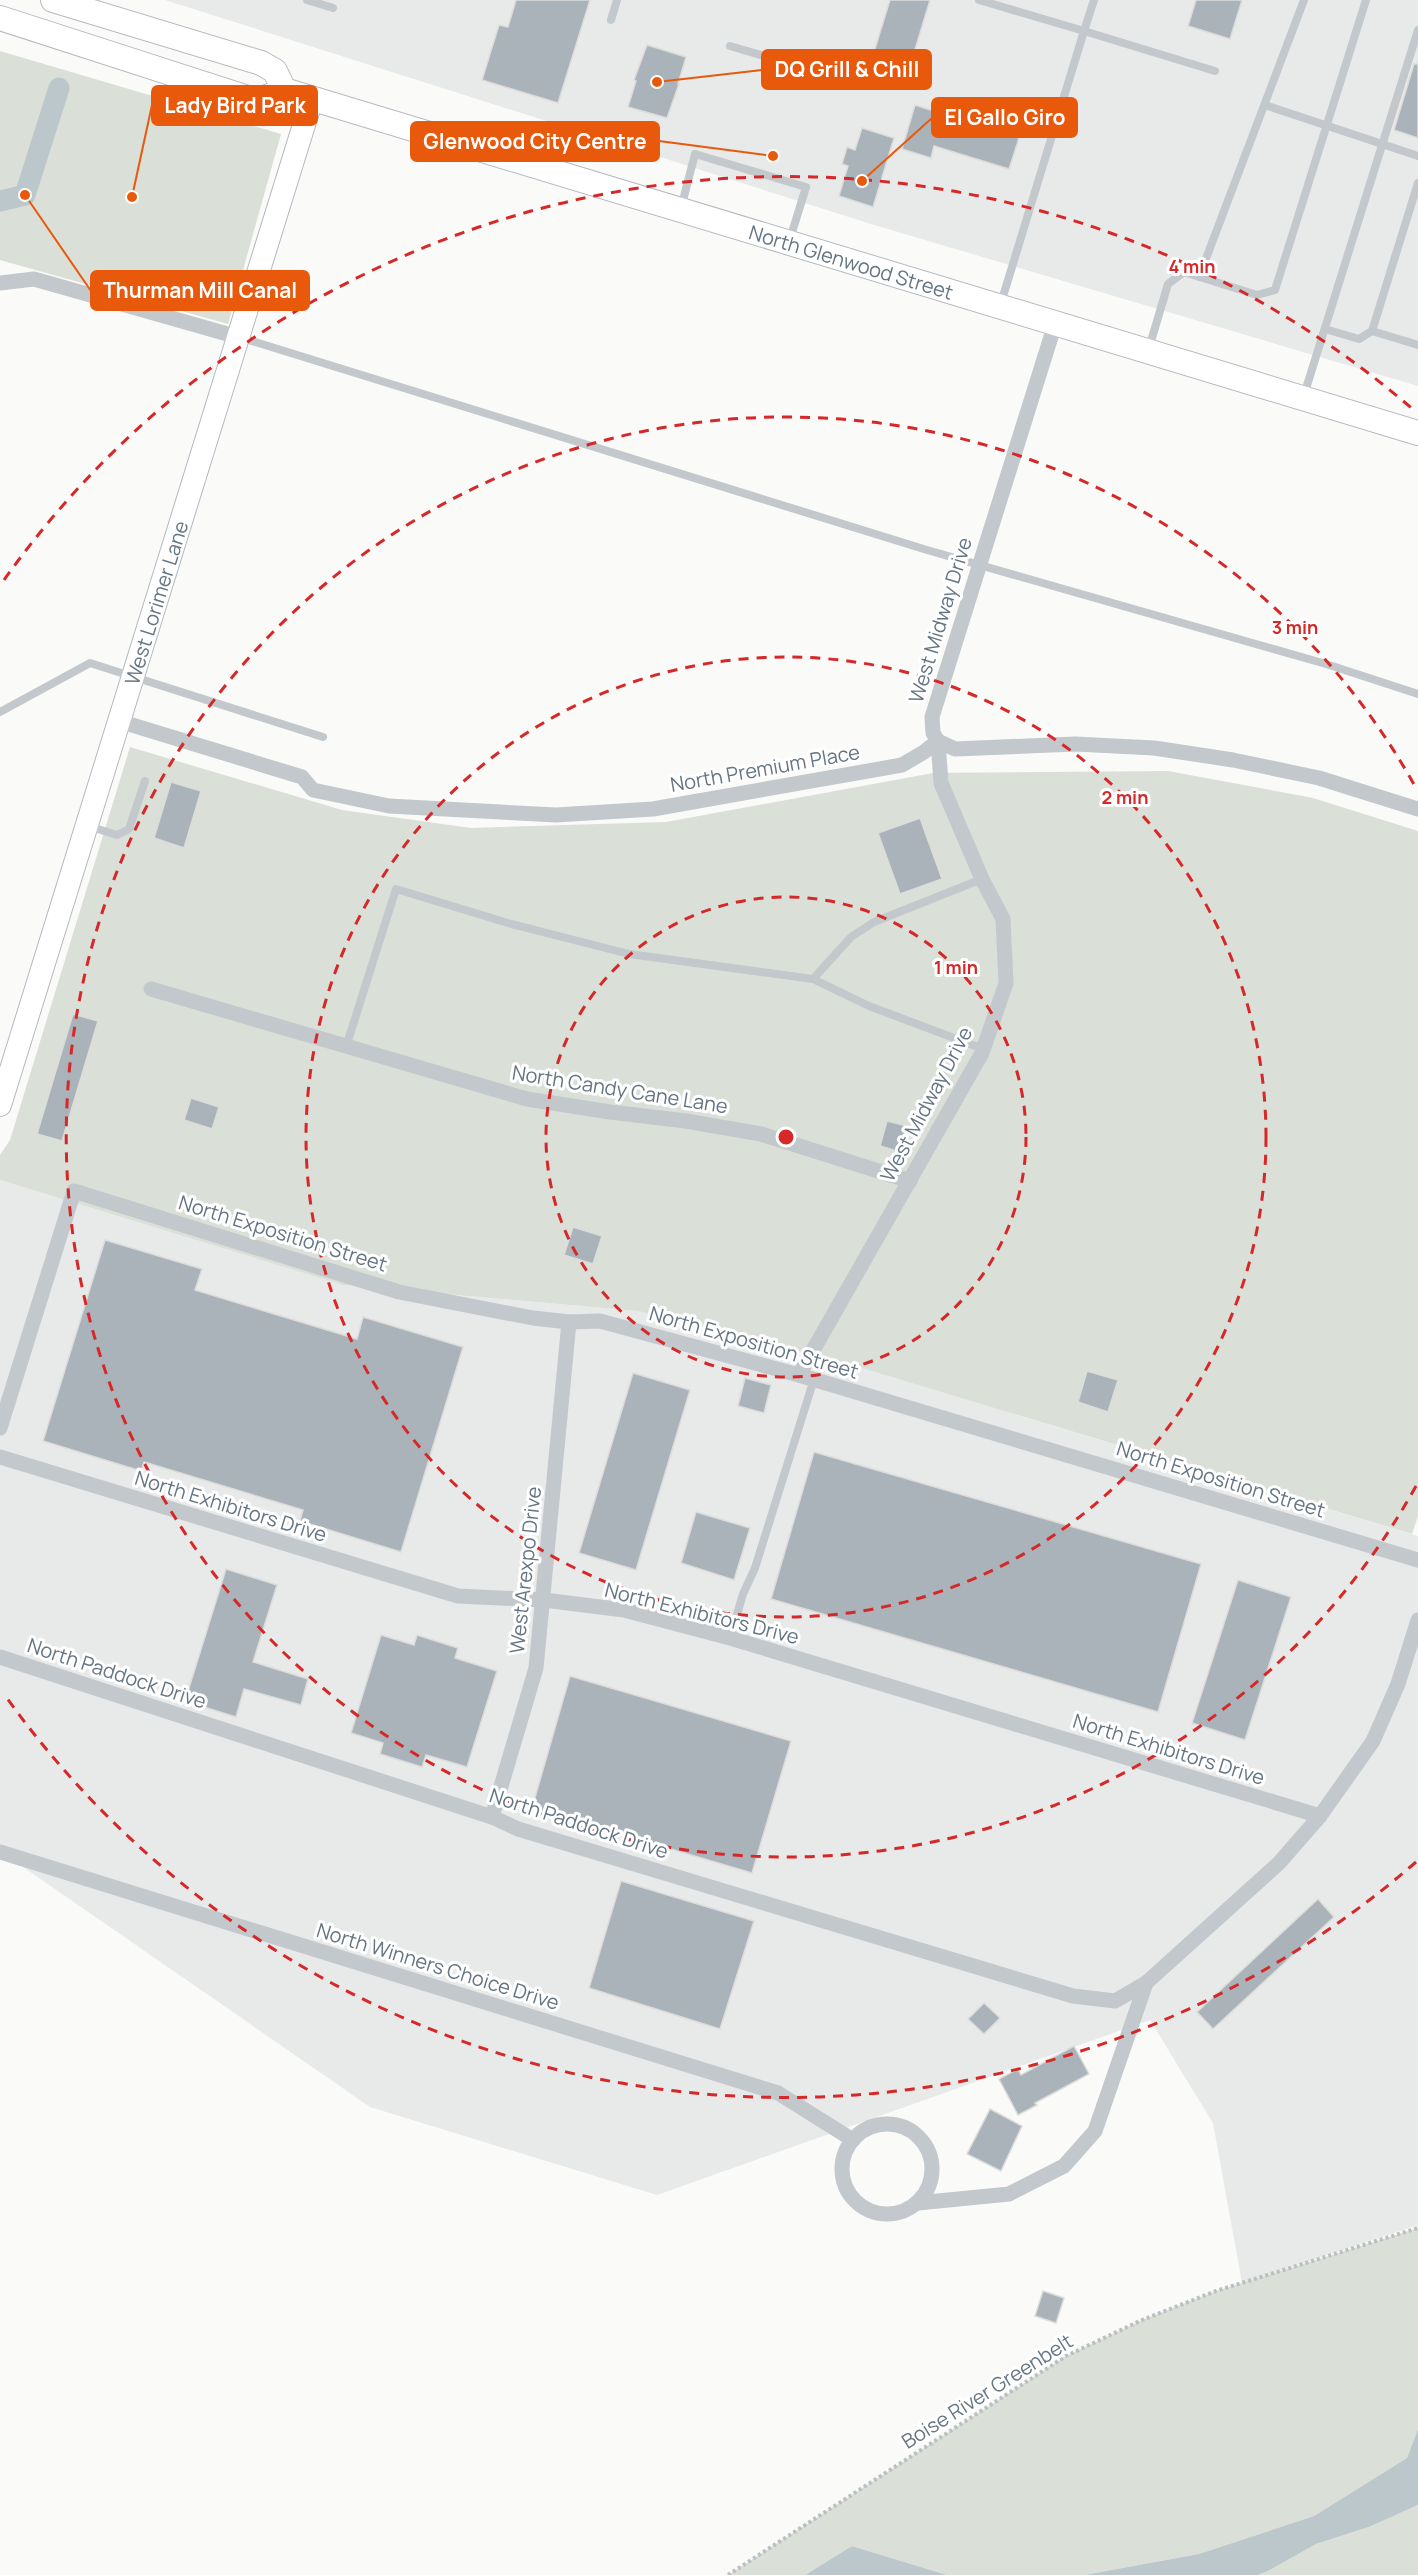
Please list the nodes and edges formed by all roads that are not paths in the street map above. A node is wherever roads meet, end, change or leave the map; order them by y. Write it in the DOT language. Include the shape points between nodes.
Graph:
graph roads {
  1 [pos="53,0"];
  2 [pos="307,0"];
  3 [pos="617,0"];
  4 [pos="979,0"];
  5 [pos="1094,0"];
  6 [pos="1305,0"];
  7 [pos="1366,0"];
  8 [pos="333,9"];
  9 [pos="0,18"];
  10 [pos="611,20"];
  11 [pos="1418,30"];
  12 [pos="1084,31"];
  13 [pos="730,45"];
  14 [pos="1215,71"];
  15 [pos="839,78"];
  16 [pos="284,90"];
  17 [pos="312,99"];
  18 [pos="1264,105"];
  19 [pos="1327,126"];
  20 [pos="1382,144"];
  21 [pos="1418,156"];
  22 [pos="1418,183"];
  23 [pos="680,210"];
  24 [pos="789,243"];
  25 [pos="1199,277"];
  26 [pos="0,283"];
  27 [pos="1000,307"];
  28 [pos="1055,324"];
  29 [pos="1325,329"];
  30 [pos="1372,331"];
  31 [pos="238,337"];
  32 [pos="1418,345"];
  33 [pos="1148,352"];
  34 [pos="1303,399"];
  35 [pos="1418,433"];
  36 [pos="979,565"];
  37 [pos="133,676"];
  38 [pos="1418,694"];
  39 [pos="0,712"];
  40 [pos="119,721"];
  41 [pos="323,737"];
  42 [pos="938,741"];
  43 [pos="145,781"];
  44 [pos="1418,810"];
  45 [pos="86,826"];
  46 [pos="982,879"];
  47 [pos="813,979"];
  48 [pos="151,989"];
  49 [pos="346,1047"];
  50 [pos="983,1050"];
  51 [pos="0,1105"];
  52 [pos="910,1181"];
  53 [pos="569,1322"];
  54 [pos="806,1377"];
  55 [pos="0,1428"];
  56 [pos="0,1457"];
  57 [pos="1418,1560"];
  58 [pos="544,1600"];
  59 [pos="1418,1620"];
  60 [pos="730,1638"];
  61 [pos="0,1657"];
  62 [pos="1320,1816"];
  63 [pos="492,1817"];
  64 [pos="0,1852"];
  65 [pos="1146,1983"];
  66 [pos="853,2140"];
  67 [pos="918,2203"];
  1 -- 16 [label="main road" via="261,63 275,71"];
  2 -- 8 [label="lane"];
  3 -- 10 [label="lane"];
  4 -- 12 [label="lane"];
  5 -- 12 [label="lane"];
  6 -- 18 [label="lane"];
  7 -- 19 [label="lane"];
  9 -- 16 [label="main road" via="257,101"];
  11 -- 20 [label="lane"];
  12 -- 14 [label="lane"];
  12 -- 27 [label="lane"];
  13 -- 15 [label="lane"];
  16 -- 17 [label="main road, North Glenwood Street"];
  17 -- 23 [label="main road, North Glenwood Street"];
  17 -- 31 [label="street, West Lorimer Lane"];
  18 -- 19 [label="lane"];
  18 -- 25 [label="lane"];
  19 -- 20 [label="lane"];
  19 -- 25 [label="lane" via="1275,290 1257,295"];
  20 -- 21 [label="lane"];
  20 -- 29 [label="lane"];
  22 -- 30 [label="lane"];
  23 -- 24 [label="main road, North Glenwood Street"];
  23 -- 24 [label="lane" via="695,154 806,187"];
  24 -- 27 [label="main road, North Glenwood Street"];
  25 -- 33 [label="lane" via="1184,272 1168,284"];
  26 -- 31 [label="street" via="34,279"];
  27 -- 28 [label="main road, North Glenwood Street"];
  28 -- 33 [label="main road, North Glenwood Street"];
  28 -- 36 [label="street, West Midway Drive"];
  29 -- 30 [label="lane" via="1359,339"];
  29 -- 34 [label="lane"];
  30 -- 32 [label="lane"];
  31 -- 36 [label="lane"];
  31 -- 37 [label="street, West Lorimer Lane"];
  33 -- 34 [label="main road, North Glenwood Street"];
  34 -- 35 [label="main road, North Glenwood Street"];
  36 -- 38 [label="lane"];
  36 -- 42 [label="street, West Midway Drive" via="932,717"];
  37 -- 39 [label="lane" via="90,663"];
  37 -- 40 [label="street, West Lorimer Lane"];
  37 -- 41 [label="lane"];
  40 -- 42 [label="street, North Premium Place" via="302,777 313,790 389,806 556,815 653,809 902,765"];
  40 -- 45 [label="street, West Lorimer Lane"];
  42 -- 44 [label="street" via="955,749 1075,744 1154,748 1319,778"];
  42 -- 46 [label="street, West Midway Drive" via="941,783"];
  43 -- 45 [label="lane" via="129,829 117,835"];
  45 -- 51 [label="street, West Lorimer Lane"];
  46 -- 47 [label="lane" via="874,922 851,937"];
  46 -- 50 [label="street, West Midway Drive" via="1003,919 1006,983"];
  47 -- 49 [label="lane" via="629,954 396,889"];
  47 -- 50 [label="lane" via="868,1006"];
  48 -- 49 [label="street, North Candy Cane Lane"];
  49 -- 52 [label="street, North Candy Cane Lane" via="527,1099 761,1134"];
  50 -- 52 [label="street, West Midway Drive"];
  52 -- 54 [label="street, West Midway Drive"];
  53 -- 54 [label="street, North Exposition Street" via="600,1321"];
  53 -- 55 [label="street, North Exposition Street" via="399,1292 74,1191"];
  53 -- 58 [label="street, West Arexpo Drive"];
  54 -- 57 [label="street, North Exposition Street"];
  54 -- 60 [label="lane" via="755,1568"];
  56 -- 58 [label="street, North Exhibitors Drive" via="458,1596"];
  58 -- 60 [label="street, North Exhibitors Drive" via="624,1610"];
  58 -- 63 [label="street, West Arexpo Drive" via="536,1668"];
  59 -- 62 [label="street, North Paddock Drive" via="1398,1684 1373,1741"];
  60 -- 62 [label="street, North Exhibitors Drive"];
  61 -- 63 [label="street, North Paddock Drive"];
  62 -- 65 [label="street, North Paddock Drive" via="1279,1863"];
  63 -- 65 [label="street, North Paddock Drive" via="518,1829 1073,1996 1115,2001"];
  64 -- 66 [label="street, North Winners Choice Drive" via="778,2093"];
  65 -- 67 [label="street" via="1095,2131 1064,2166 1010,2194"];
  66 -- 67 [label="street" via="843,2168 848,2189 862,2206 890,2214"];
  66 -- 67 [label="street" via="864,2131 885,2125 907,2129 919,2137 932,2163 932,2177"];
}
